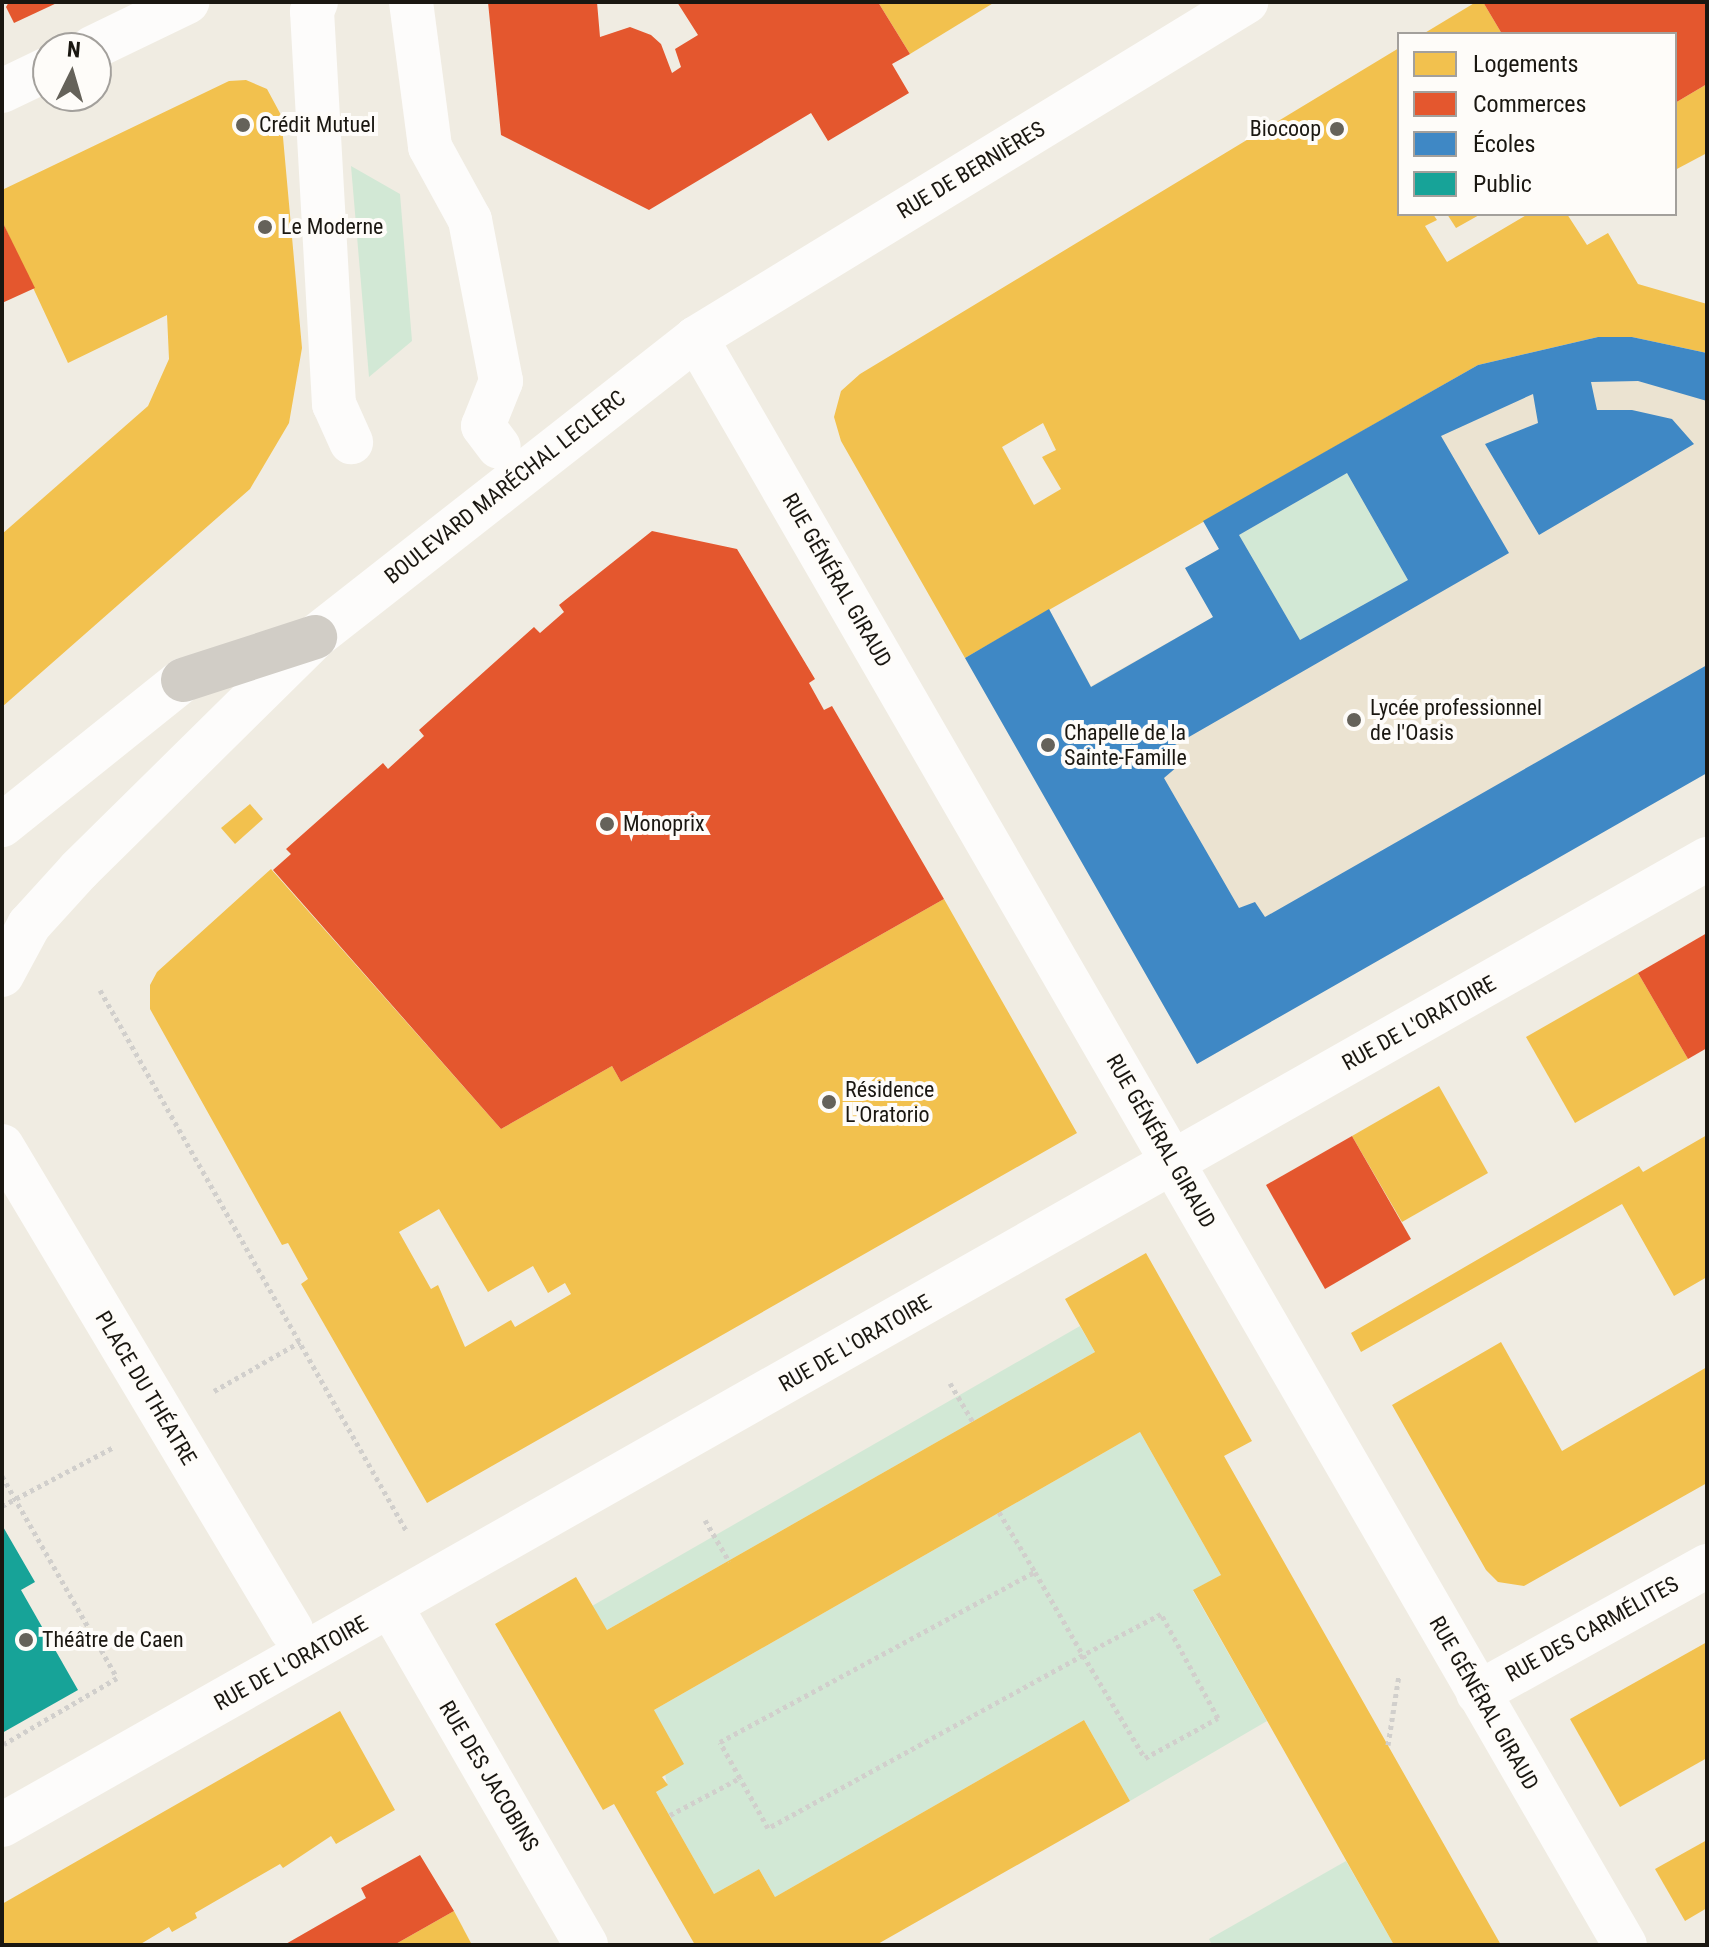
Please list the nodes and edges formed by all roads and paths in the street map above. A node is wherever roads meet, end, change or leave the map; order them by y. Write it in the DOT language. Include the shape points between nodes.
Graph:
graph roads {
  1 [pos="187,2"];
  2 [pos="316,2"];
  3 [pos="411,2"];
  4 [pos="1246,2"];
  5 [pos="112,38"];
  6 [pos="32,77"];
  7 [pos="2,91"];
  8 [pos="696,338"];
  9 [pos="351,442"];
  10 [pos="499,447"];
  11 [pos="315,637"];
  12 [pos="183,680"];
  13 [pos="2,825"];
  14 [pos="1707,859"];
  15 [pos="16,931"];
  16 [pos="2,975"];
  17 [pos="100,990"];
  18 [pos="2,1146"];
  19 [pos="1174,1163"];
  20 [pos="950,1383"];
  21 [pos="973,1422"];
  22 [pos="2,1476"];
  23 [pos="55,1479"];
  24 [pos="16,1499"];
  25 [pos="2,1506"];
  26 [pos="999,1512"];
  27 [pos="705,1520"];
  28 [pos="414,1544"];
  29 [pos="729,1561"];
  30 [pos="1707,1566"];
  31 [pos="1035,1572"];
  32 [pos="391,1607"];
  33 [pos="291,1629"];
  34 [pos="1083,1655"];
  35 [pos="1399,1675"];
  36 [pos="117,1678"];
  37 [pos="121,1684"];
  38 [pos="1478,1693"];
  39 [pos="4,1744"];
  40 [pos="1388,1745"];
  41 [pos="740,1778"];
  42 [pos="670,1815"];
  43 [pos="2,1825"];
  44 [pos="586,1945"];
  45 [pos="1625,1945"];
  1 -- 5 [label="street"];
  2 -- 9 [label="street" via="312,11 334,404"];
  3 -- 10 [label="street, BOULEVARD MARÉCHAL LECLERC" via="430,147 470,220 501,381 483,426"];
  4 -- 8 [label="street, RUE DE BERNIÈRES"];
  6 -- 7 [label="street"];
  8 -- 11 [label="street, BOULEVARD MARÉCHAL LECLERC"];
  8 -- 19 [label="street, RUE GÉNÉRAL GIRAUD"];
  11 -- 12 [label="main road, BOULEVARD MARÉCHAL LECLERC"];
  11 -- 15 [label="street, BOULEVARD MARÉCHAL LECLERC"];
  12 -- 13 [label="street, BOULEVARD MARÉCHAL LECLERC"];
  14 -- 19 [label="street, RUE DE L'ORATOIRE"];
  15 -- 16 [label="street, BOULEVARD MARÉCHAL LECLERC"];
  17 -- 28 [label="path"];
  18 -- 33 [label="street, PLACE DU THÉATRE"];
  19 -- 32 [label="street, RUE DE L'ORATOIRE"];
  19 -- 38 [label="street, RUE GÉNÉRAL GIRAUD"];
  20 -- 21 [label="path"];
  22 -- 24 [label="path"];
  23 -- 24 [label="path"];
  24 -- 25 [label="path"];
  24 -- 36 [label="path"];
  26 -- 31 [label="path"];
  27 -- 29 [label="path"];
  30 -- 38 [label="street, RUE DES CARMÉLITES"];
  31 -- 34 [label="path"];
  31 -- 41 [label="path" via="720,1742"];
  32 -- 43 [label="street, RUE DE L'ORATOIRE"];
  32 -- 44 [label="street, RUE DES JACOBINS"];
  34 -- 34 [label="path" via="1145,1758 1218,1718 1161,1614"];
  34 -- 41 [label="path" via="768,1828"];
  35 -- 40 [label="path"];
  36 -- 37 [label="path"];
  36 -- 39 [label="path"];
  38 -- 45 [label="street, RUE GÉNÉRAL GIRAUD"];
  41 -- 42 [label="path"];
}
